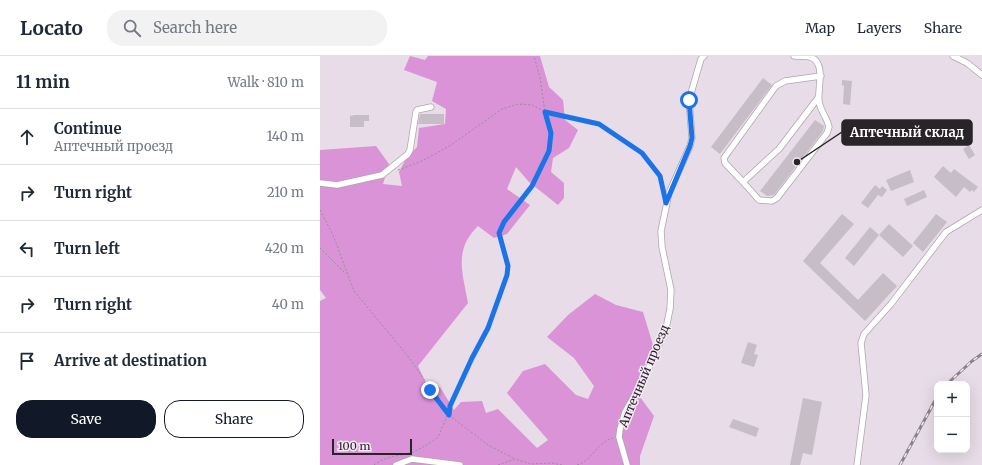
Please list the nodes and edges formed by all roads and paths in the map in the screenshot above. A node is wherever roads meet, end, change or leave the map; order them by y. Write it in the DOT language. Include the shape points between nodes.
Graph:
graph roads {
  1 [pos="534,56"];
  2 [pos="794,56"];
  3 [pos="953,56"];
  4 [pos="701,57"];
  5 [pos="982,75"];
  6 [pos="821,76"];
  7 [pos="818,98"];
  8 [pos="431,107"];
  9 [pos="545,112"];
  10 [pos="395,171"];
  11 [pos="743,182"];
  12 [pos="320,183"];
  13 [pos="664,193"];
  14 [pos="320,210"];
  15 [pos="982,210"];
  16 [pos="320,248"];
  17 [pos="348,276"];
  18 [pos="449,415"];
  19 [pos="619,437"];
  20 [pos="515,459"];
  21 [pos="374,465"];
  22 [pos="396,465"];
  23 [pos="460,465"];
  24 [pos="498,465"];
  25 [pos="562,465"];
  26 [pos="576,465"];
  27 [pos="627,465"];
  28 [pos="857,465"];
  1 -- 9 [label="path"];
  2 -- 6 [label="street" via="814,59"];
  3 -- 5 [label="street"];
  4 -- 19 [label="street, Аптечный проезд" via="689,100 692,138 669,193 661,231 671,290 668,322 646,377 623,417"];
  6 -- 7 [label="street"];
  6 -- 11 [label="street" via="785,81 776,86 724,158 725,163"];
  7 -- 11 [label="street" via="779,149"];
  7 -- 11 [label="street" via="821,111 828,122 828,133 777,198 772,201 759,200"];
  8 -- 12 [label="street" via="417,110 408,154 382,175 337,185"];
  9 -- 10 [label="path" via="532,105 518,104 502,109 451,145 422,161"];
  9 -- 13 [label="path" via="599,124 626,142 642,153 656,169"];
  9 -- 18 [label="path" via="551,133 549,151 532,186 504,222 499,233 508,266 507,275 488,328 450,406"];
  14 -- 17 [label="path" via="333,235"];
  15 -- 28 [label="street" via="946,232 891,304 864,334 861,343 866,395"];
  16 -- 17 [label="path"];
  17 -- 18 [label="path" via="354,291 407,355"];
  18 -- 20 [label="path" via="488,445"];
  18 -- 21 [label="path" via="438,437 430,444 412,452 392,456"];
  19 -- 26 [label="path" via="606,440 587,460"];
  19 -- 27 [label="street, Аптечный проезд"];
  20 -- 24 [label="path"];
  20 -- 25 [label="path" via="531,464"];
  22 -- 23 [label="street" via="412,459"];
}
